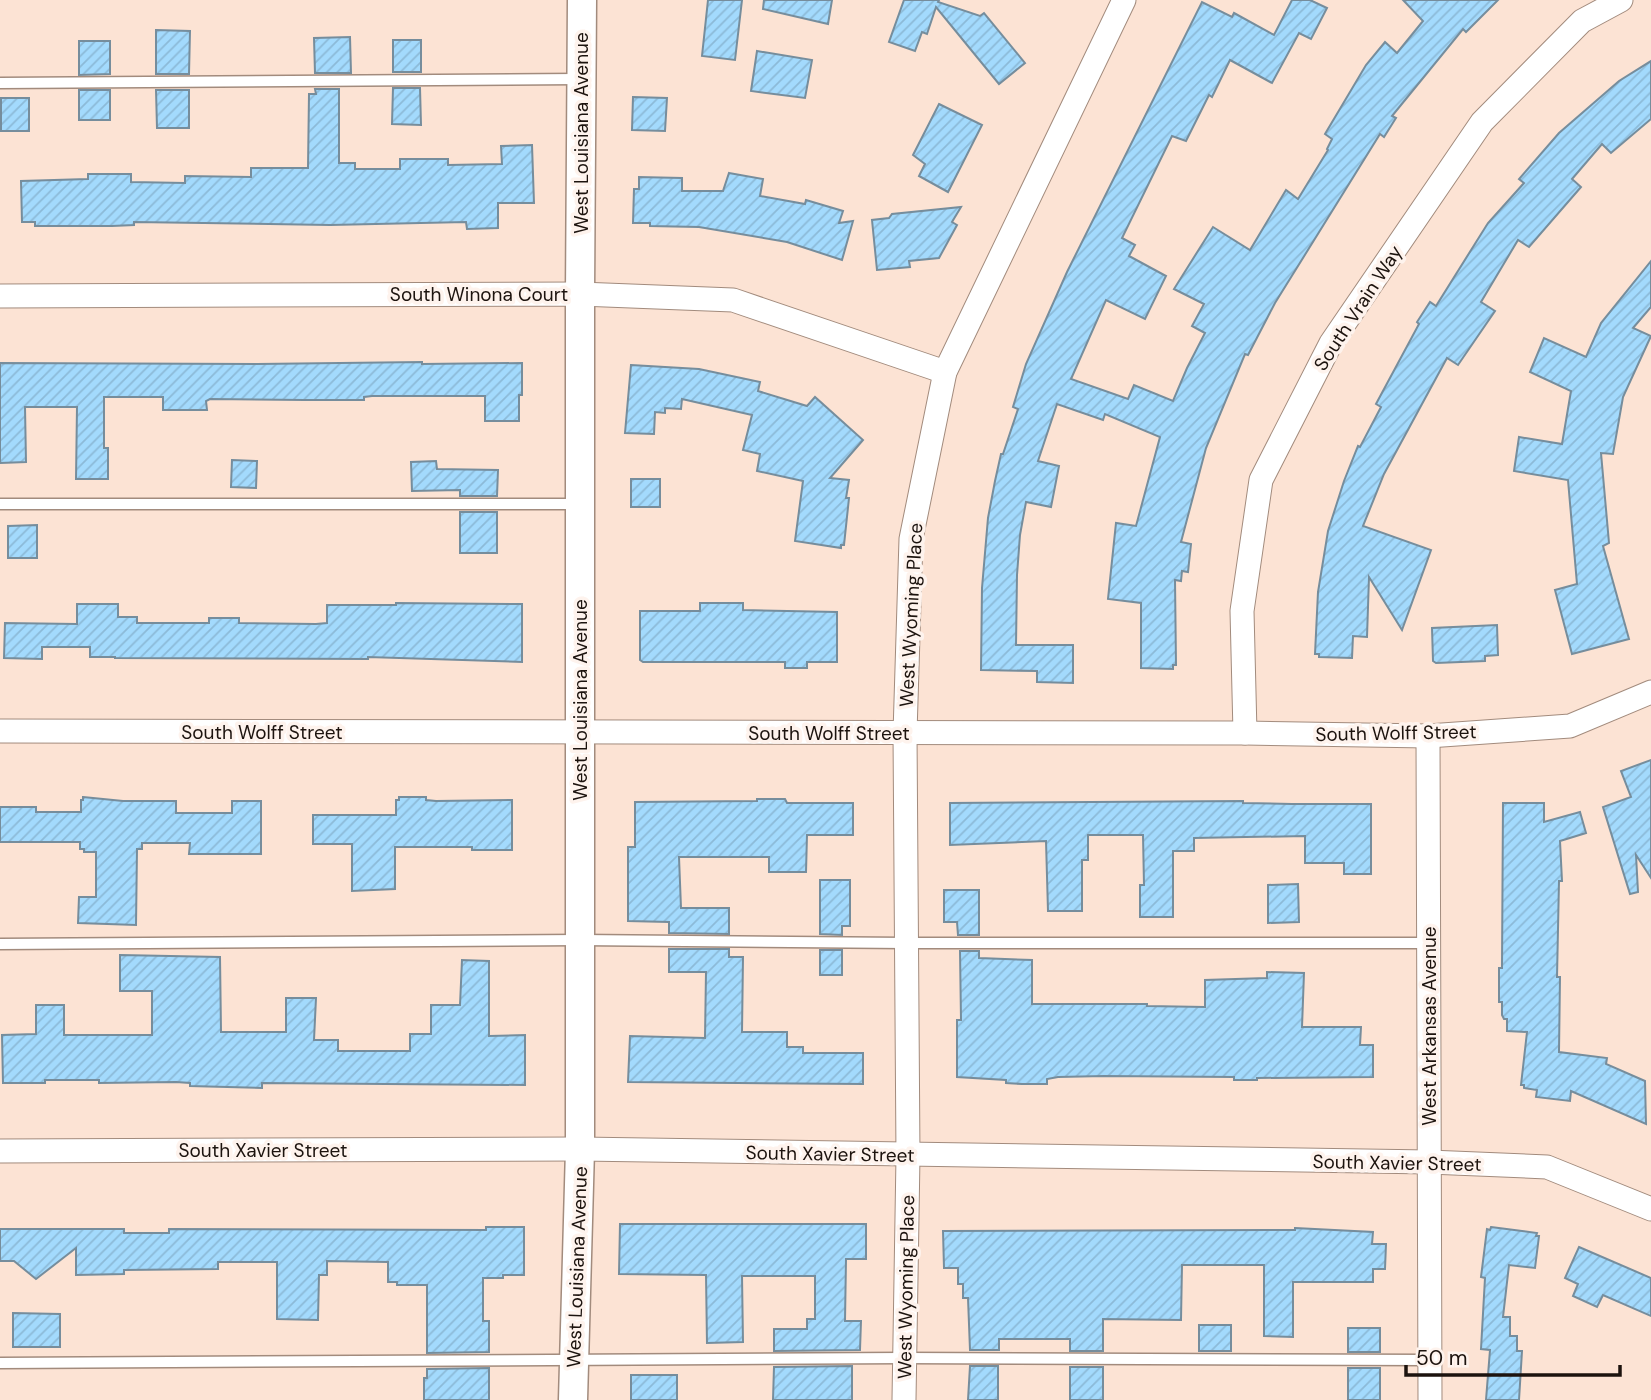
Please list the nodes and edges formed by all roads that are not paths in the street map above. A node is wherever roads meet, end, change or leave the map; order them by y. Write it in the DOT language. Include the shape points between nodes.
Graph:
graph roads {
  1 [pos="582,0"];
  2 [pos="1621,0"];
  3 [pos="1121,1"];
  4 [pos="582,79"];
  5 [pos="0,83"];
  6 [pos="580,294"];
  7 [pos="0,296"];
  8 [pos="945,372"];
  9 [pos="0,504"];
  10 [pos="580,504"];
  11 [pos="1651,692"];
  12 [pos="0,731"];
  13 [pos="580,733"];
  14 [pos="905,733"];
  15 [pos="1245,733"];
  16 [pos="1428,736"];
  17 [pos="580,940"];
  18 [pos="906,943"];
  19 [pos="1429,943"];
  20 [pos="0,944"];
  21 [pos="580,1149"];
  22 [pos="0,1151"];
  23 [pos="908,1156"];
  24 [pos="1429,1162"];
  25 [pos="1651,1209"];
  26 [pos="905,1358"];
  27 [pos="574,1360"];
  28 [pos="1430,1360"];
  29 [pos="0,1363"];
  30 [pos="573,1400"];
  31 [pos="904,1400"];
  32 [pos="1430,1400"];
  1 -- 4 [label="street, West Louisiana Avenue"];
  2 -- 15 [label="street, South Vrain Way" via="1582,21 1482,122 1325,355 1261,480 1242,611"];
  3 -- 8 [label="street, West Wyoming Place"];
  4 -- 5 [label="lane"];
  4 -- 6 [label="street, West Louisiana Avenue"];
  6 -- 7 [label="street, South Winona Court"];
  6 -- 8 [label="street, South Winona Court" via="733,300"];
  6 -- 10 [label="street, West Louisiana Avenue"];
  8 -- 14 [label="street, West Wyoming Place" via="911,539"];
  9 -- 10 [label="lane"];
  10 -- 13 [label="street, West Louisiana Avenue"];
  11 -- 16 [label="street, South Wolff Street" via="1570,726"];
  12 -- 13 [label="street, South Wolff Street"];
  13 -- 14 [label="street, South Wolff Street"];
  13 -- 17 [label="street, West Louisiana Avenue"];
  14 -- 15 [label="street, South Wolff Street"];
  14 -- 18 [label="street, West Wyoming Place"];
  15 -- 16 [label="street, South Wolff Street"];
  16 -- 19 [label="street, West Arkansas Avenue"];
  17 -- 18 [label="lane"];
  17 -- 20 [label="lane"];
  17 -- 21 [label="street, West Louisiana Avenue"];
  18 -- 19 [label="lane"];
  18 -- 23 [label="street, West Wyoming Place"];
  19 -- 24 [label="street, West Arkansas Avenue"];
  21 -- 22 [label="street, South Xavier Street"];
  21 -- 23 [label="street, South Xavier Street"];
  21 -- 27 [label="street, West Louisiana Avenue"];
  23 -- 24 [label="street, South Xavier Street"];
  23 -- 26 [label="street, West Wyoming Place"];
  24 -- 25 [label="street, South Xavier Street" via="1547,1167"];
  24 -- 28 [label="street, West Arkansas Avenue"];
  26 -- 27 [label="lane"];
  26 -- 28 [label="lane"];
  26 -- 31 [label="street, West Wyoming Place"];
  27 -- 29 [label="lane"];
  27 -- 30 [label="street, West Louisiana Avenue"];
  28 -- 32 [label="street, West Arkansas Avenue"];
}
